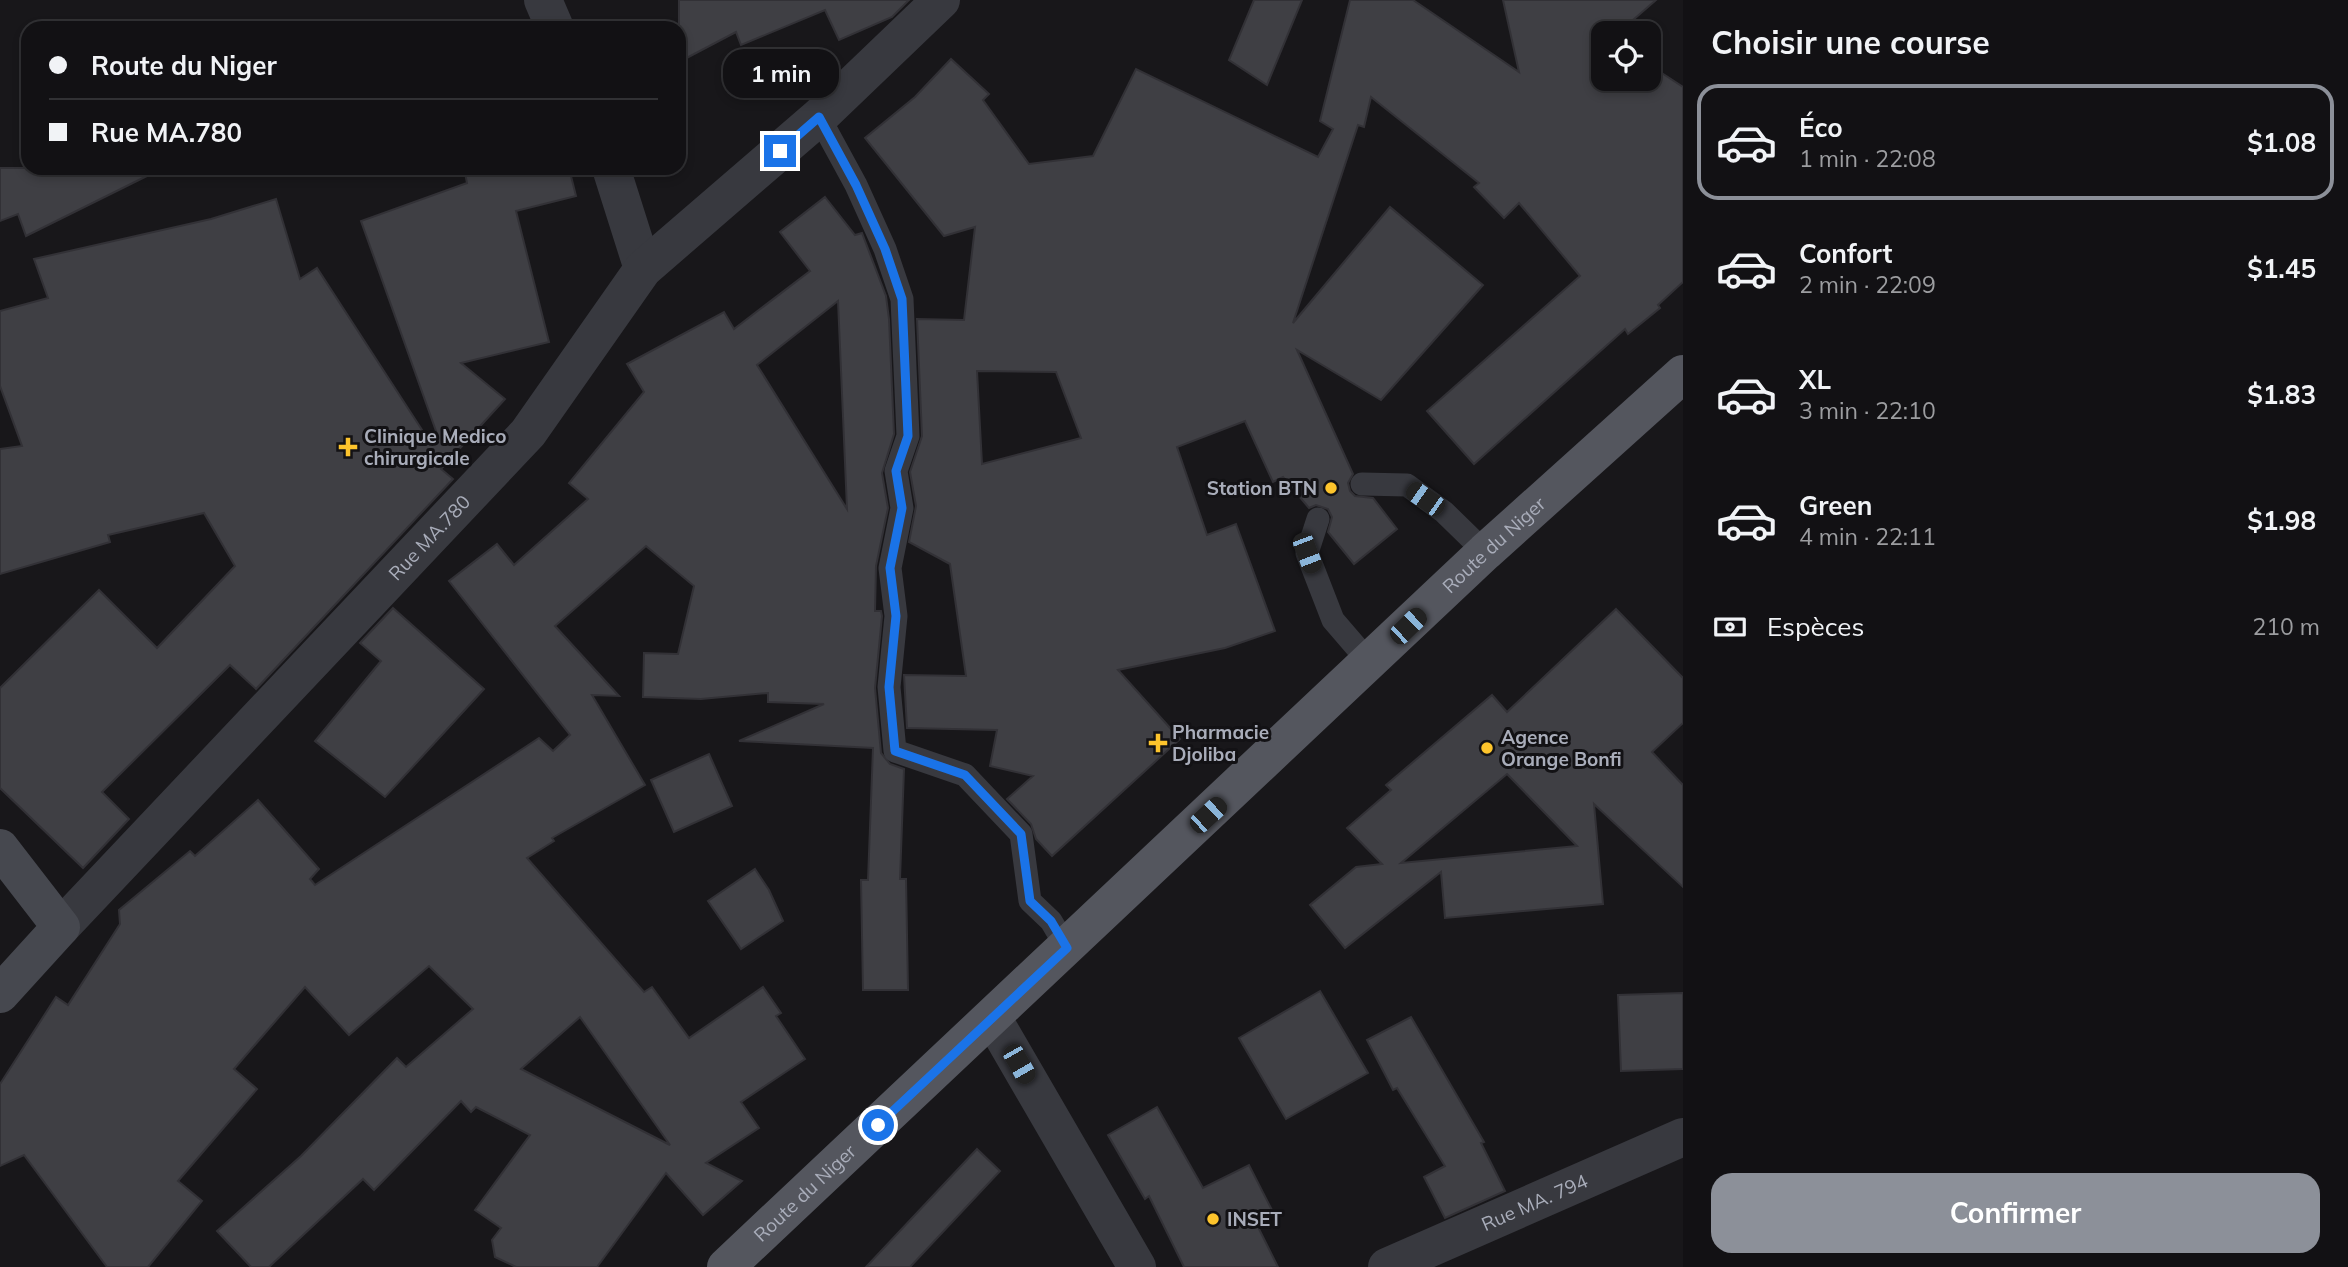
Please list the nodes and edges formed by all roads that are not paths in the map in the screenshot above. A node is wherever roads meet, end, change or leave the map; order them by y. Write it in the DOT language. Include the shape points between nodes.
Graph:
graph roads {
  1 [pos="543,0"];
  2 [pos="941,0"];
  3 [pos="552,21"];
  4 [pos="819,117"];
  5 [pos="613,175"];
  6 [pos="643,269"];
  7 [pos="1683,374"];
  8 [pos="1362,484"];
  9 [pos="1318,519"];
  10 [pos="1485,552"];
  11 [pos="1370,663"];
  12 [pos="0,848"];
  13 [pos="61,927"];
  14 [pos="1067,948"];
  15 [pos="0,994"];
  16 [pos="993,1018"];
  17 [pos="1683,1137"];
  18 [pos="726,1267"];
  19 [pos="1137,1267"];
  20 [pos="1387,1267"];
  1 -- 3 [label="street"];
  2 -- 4 [label="street, Rue MA.780"];
  4 -- 6 [label="street, Rue MA.780"];
  4 -- 14 [label="lane" via="856,185 902,299 908,436 896,471 902,508 890,568 896,616 889,687 895,751 965,775 1021,834 1030,901 1051,921"];
  5 -- 6 [label="street"];
  6 -- 13 [label="street, Rue MA.780" via="528,433"];
  7 -- 10 [label="main road, Route du Niger"];
  8 -- 10 [label="lane" via="1407,485 1444,512"];
  9 -- 11 [label="lane" via="1307,553 1333,620"];
  10 -- 11 [label="main road, Route du Niger"];
  11 -- 14 [label="main road, Route du Niger"];
  12 -- 13 [label="main road"];
  13 -- 15 [label="main road"];
  14 -- 16 [label="main road, Route du Niger"];
  16 -- 18 [label="main road, Route du Niger"];
  16 -- 19 [label="street"];
  17 -- 20 [label="street, Rue MA. 794"];
}
